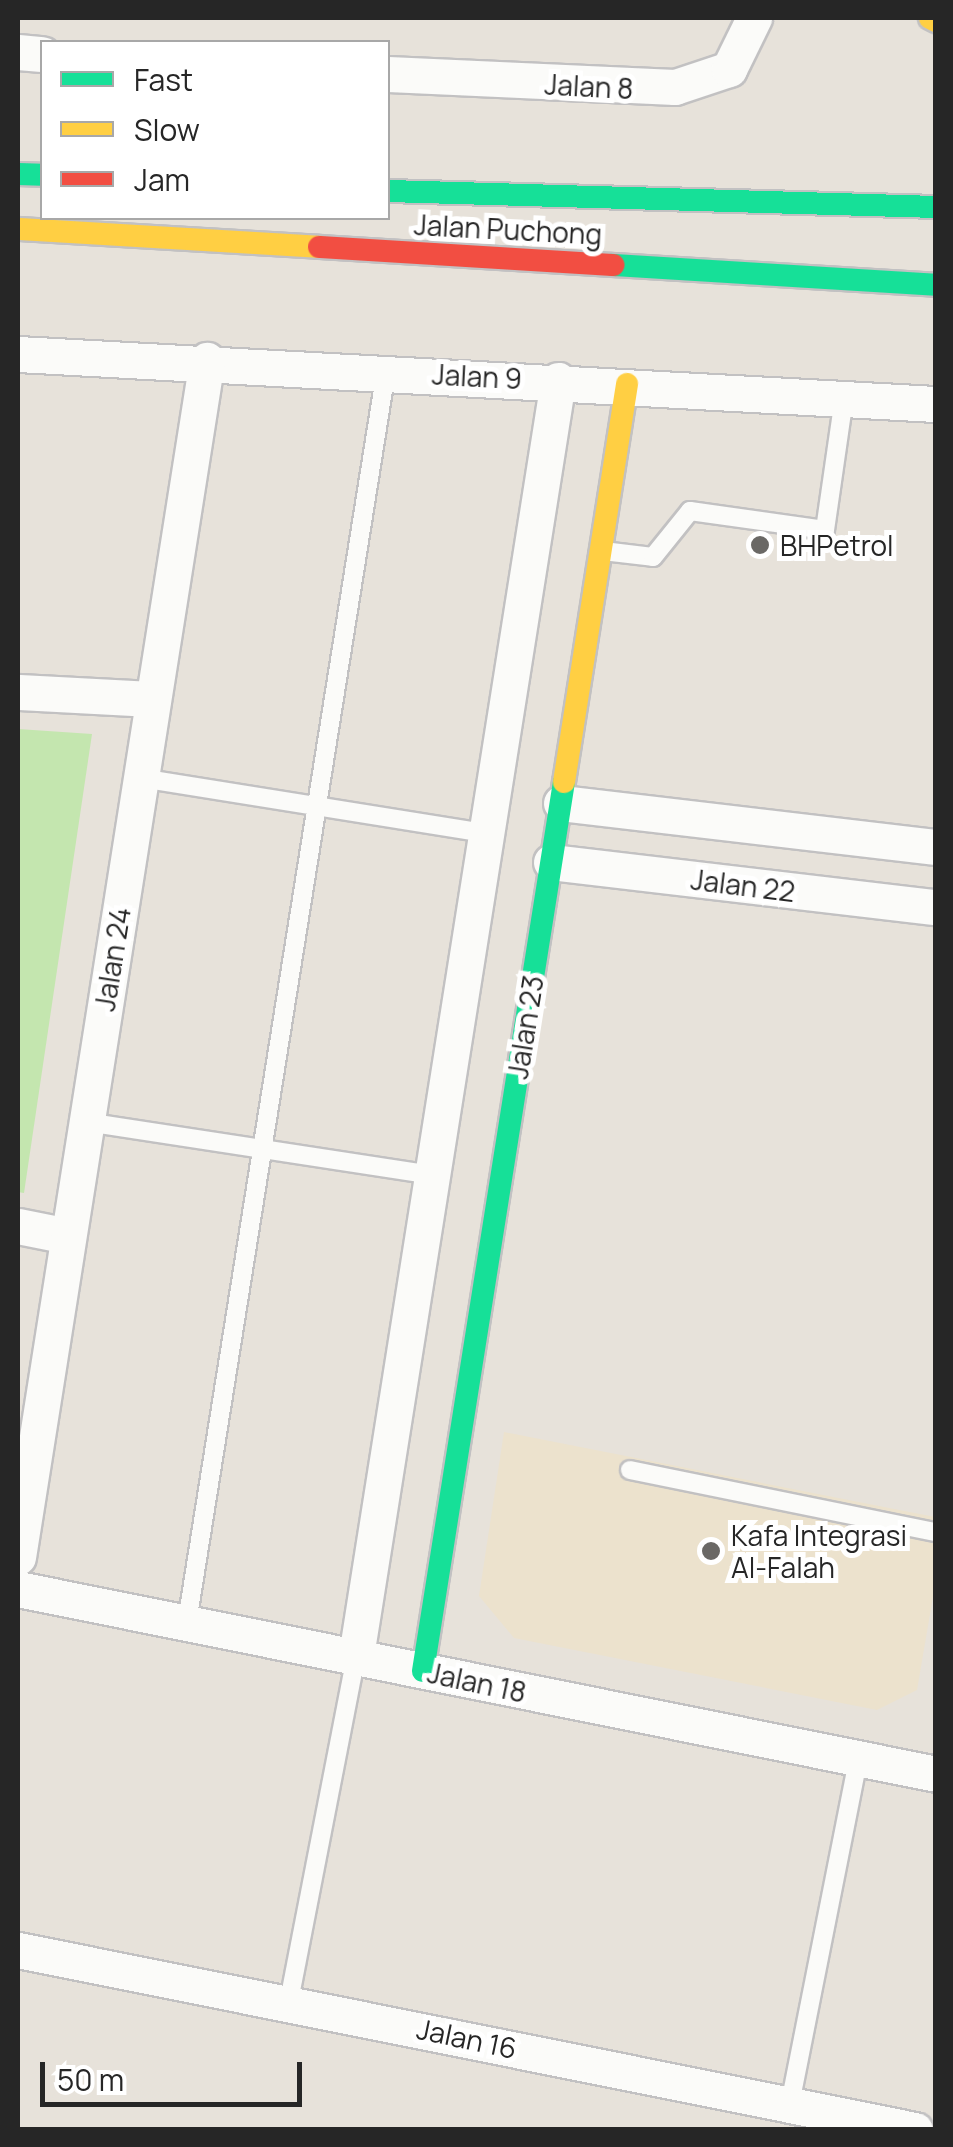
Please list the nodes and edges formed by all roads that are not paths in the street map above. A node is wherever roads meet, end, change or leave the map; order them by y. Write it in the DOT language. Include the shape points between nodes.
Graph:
graph roads {
  1 [pos="754,18"];
  2 [pos="390,74"];
  3 [pos="390,191"];
  4 [pos="936,207"];
  5 [pos="18,229"];
  6 [pos="892,258"];
  7 [pos="803,276"];
  8 [pos="936,285"];
  9 [pos="18,354"];
  10 [pos="207,360"];
  11 [pos="386,371"];
  12 [pos="558,380"];
  13 [pos="627,384"];
  14 [pos="844,398"];
  15 [pos="936,404"];
  16 [pos="601,551"];
  17 [pos="18,692"];
  18 [pos="154,699"];
  19 [pos="141,778"];
  20 [pos="561,804"];
  21 [pos="316,806"];
  22 [pos="486,833"];
  23 [pos="936,846"];
  24 [pos="551,862"];
  25 [pos="936,907"];
  26 [pos="86,1122"];
  27 [pos="262,1149"];
  28 [pos="432,1176"];
  29 [pos="18,1226"];
  30 [pos="68,1236"];
  31 [pos="630,1470"];
  32 [pos="936,1532"];
  33 [pos="18,1557"];
  34 [pos="18,1589"];
  35 [pos="187,1622"];
  36 [pos="356,1656"];
  37 [pos="423,1670"];
  38 [pos="858,1761"];
  39 [pos="935,1772"];
  40 [pos="18,1950"];
  41 [pos="290,2001"];
  42 [pos="790,2104"];
  43 [pos="915,2130"];
  1 -- 2 [label="street, Jalan 8" via="729,69 676,87"];
  3 -- 4 [label="main road, Jalan Puchong"];
  5 -- 7 [label="main road, Jalan Puchong"];
  6 -- 7 [label="main road"];
  7 -- 8 [label="main road, Jalan Puchong"];
  9 -- 10 [label="street, Jalan 9"];
  10 -- 11 [label="street, Jalan 9"];
  10 -- 18 [label="street, Jalan 24"];
  11 -- 12 [label="street, Jalan 9"];
  11 -- 21 [label="lane"];
  12 -- 13 [label="street, Jalan 9"];
  12 -- 22 [label="street"];
  13 -- 14 [label="street, Jalan 9"];
  13 -- 16 [label="main road, Jalan 23"];
  14 -- 15 [label="street, Jalan 9"];
  14 -- 16 [label="lane" via="825,530 690,511 654,556"];
  16 -- 20 [label="main road, Jalan 23"];
  17 -- 18 [label="street"];
  18 -- 19 [label="street, Jalan 24"];
  19 -- 21 [label="lane"];
  19 -- 26 [label="street, Jalan 24"];
  20 -- 23 [label="street"];
  20 -- 24 [label="main road, Jalan 23"];
  21 -- 22 [label="lane"];
  21 -- 27 [label="lane"];
  22 -- 28 [label="street"];
  24 -- 25 [label="street, Jalan 22"];
  24 -- 37 [label="main road, Jalan 23"];
  26 -- 27 [label="lane"];
  26 -- 30 [label="street, Jalan 24"];
  27 -- 28 [label="lane"];
  27 -- 35 [label="lane"];
  28 -- 36 [label="street"];
  29 -- 30 [label="street"];
  30 -- 33 [label="street, Jalan 24"];
  31 -- 32 [label="lane"];
  34 -- 35 [label="street, Jalan 18"];
  35 -- 36 [label="street, Jalan 18"];
  36 -- 37 [label="street, Jalan 18"];
  36 -- 41 [label="lane"];
  37 -- 38 [label="street, Jalan 18"];
  38 -- 39 [label="street, Jalan 18"];
  38 -- 42 [label="lane"];
  40 -- 41 [label="street, Jalan 16"];
  41 -- 42 [label="street, Jalan 16"];
  42 -- 43 [label="street, Jalan 16"];
}
